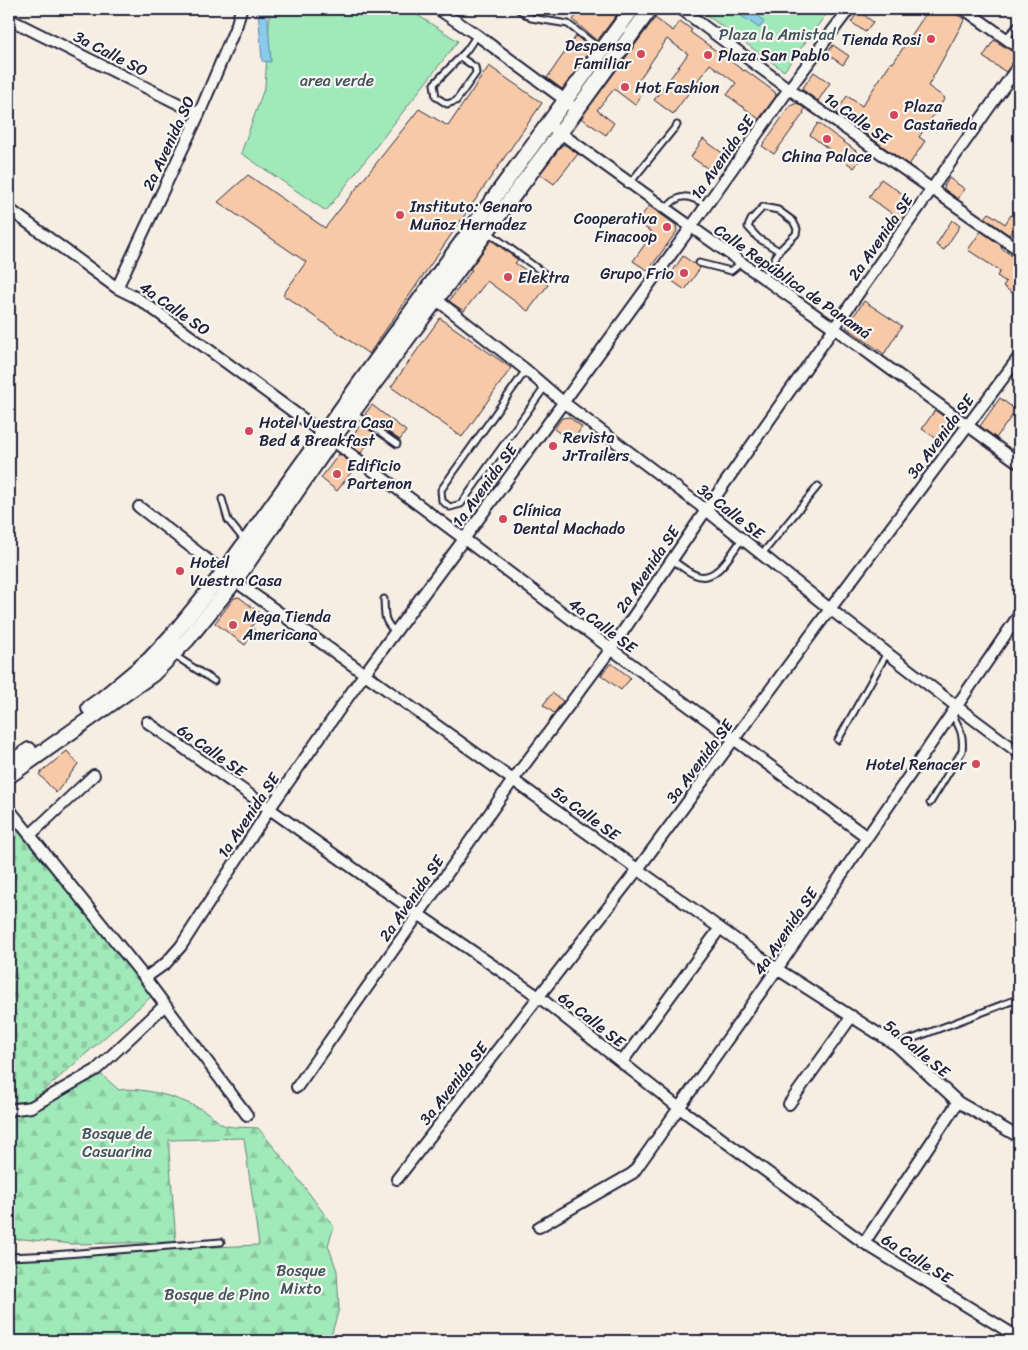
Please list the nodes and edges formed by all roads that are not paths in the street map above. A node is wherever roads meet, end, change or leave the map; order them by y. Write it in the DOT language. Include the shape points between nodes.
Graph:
graph roads {
  1 [pos="241,9"];
  2 [pos="438,9"];
  3 [pos="518,9"];
  4 [pos="632,9"];
  5 [pos="650,9"];
  6 [pos="681,9"];
  7 [pos="849,9"];
  8 [pos="969,10"];
  9 [pos="9,19"];
  10 [pos="1019,24"];
  11 [pos="477,35"];
  12 [pos="1006,38"];
  13 [pos="1019,48"];
  14 [pos="602,50"];
  15 [pos="460,57"];
  16 [pos="1019,65"];
  17 [pos="789,89"];
  18 [pos="565,100"];
  19 [pos="576,111"];
  20 [pos="199,114"];
  21 [pos="548,124"];
  22 [pos="677,125"];
  23 [pos="560,133"];
  24 [pos="630,184"];
  25 [pos="933,188"];
  26 [pos="706,205"];
  27 [pos="9,209"];
  28 [pos="666,209"];
  29 [pos="691,227"];
  30 [pos="487,231"];
  31 [pos="1019,250"];
  32 [pos="779,251"];
  33 [pos="741,262"];
  34 [pos="699,263"];
  35 [pos="549,277"];
  36 [pos="764,278"];
  37 [pos="117,288"];
  38 [pos="426,291"];
  39 [pos="437,299"];
  40 [pos="834,328"];
  41 [pos="1019,357"];
  42 [pos="526,370"];
  43 [pos="545,387"];
  44 [pos="563,402"];
  45 [pos="352,413"];
  46 [pos="968,424"];
  47 [pos="328,436"];
  48 [pos="397,444"];
  49 [pos="1019,463"];
  50 [pos="818,486"];
  51 [pos="222,498"];
  52 [pos="139,508"];
  53 [pos="706,510"];
  54 [pos="464,539"];
  55 [pos="742,539"];
  56 [pos="246,541"];
  57 [pos="762,554"];
  58 [pos="672,560"];
  59 [pos="224,572"];
  60 [pos="236,581"];
  61 [pos="384,599"];
  62 [pos="830,609"];
  63 [pos="1019,615"];
  64 [pos="395,632"];
  65 [pos="610,649"];
  66 [pos="887,653"];
  67 [pos="174,654"];
  68 [pos="365,673"];
  69 [pos="214,682"];
  70 [pos="105,702"];
  71 [pos="954,710"];
  72 [pos="82,718"];
  73 [pos="147,722"];
  74 [pos="734,740"];
  75 [pos="838,740"];
  76 [pos="1019,753"];
  77 [pos="9,764"];
  78 [pos="94,775"];
  79 [pos="9,776"];
  80 [pos="513,780"];
  81 [pos="930,803"];
  82 [pos="270,808"];
  83 [pos="9,809"];
  84 [pos="30,835"];
  85 [pos="867,837"];
  86 [pos="638,869"];
  87 [pos="418,914"];
  88 [pos="720,928"];
  89 [pos="778,969"];
  90 [pos="145,978"];
  91 [pos="539,996"];
  92 [pos="1012,1001"];
  93 [pos="165,1005"];
  94 [pos="852,1016"];
  95 [pos="896,1045"];
  96 [pos="622,1062"];
  97 [pos="297,1087"];
  98 [pos="958,1102"];
  99 [pos="789,1104"];
  100 [pos="678,1107"];
  101 [pos="9,1110"];
  102 [pos="247,1115"];
  103 [pos="1019,1137"];
  104 [pos="397,1179"];
  105 [pos="539,1227"];
  106 [pos="221,1242"];
  107 [pos="864,1243"];
  108 [pos="9,1257"];
  109 [pos="1019,1338"];
  1 -- 20 [label="street, 2a Avenida SO"];
  2 -- 11 [label="street"];
  3 -- 14 [label="lane" via="531,18 568,24"];
  4 -- 14 [label="main road"];
  5 -- 19 [label="main road"];
  6 -- 17 [label="street, 1a Calle SE"];
  7 -- 17 [label="street, 1a Avenida SE"];
  8 -- 12 [label="street"];
  9 -- 20 [label="street, 3a Calle SO"];
  10 -- 12 [label="lane"];
  11 -- 15 [label="lane"];
  11 -- 18 [label="street"];
  12 -- 13 [label="street"];
  14 -- 18 [label="main road"];
  15 -- 15 [label="lane" via="434,84 436,97 447,104 456,101 476,73 475,67"];
  16 -- 25 [label="street, 2a Avenida SE"];
  17 -- 25 [label="street, 1a Calle SE"];
  17 -- 26 [label="street, 1a Avenida SE"];
  18 -- 19 [label="street"];
  18 -- 21 [label="main road"];
  19 -- 23 [label="main road"];
  20 -- 37 [label="street, 2a Avenida SO"];
  21 -- 23 [label="street, Calle República de Panamá"];
  21 -- 38 [label="main road"];
  22 -- 24 [label="lane"];
  23 -- 24 [label="street, Calle República de Panamá"];
  23 -- 30 [label="main road"];
  24 -- 28 [label="street, Calle República de Panamá"];
  25 -- 31 [label="street, 1a Calle SE"];
  25 -- 40 [label="street, 2a Avenida SE"];
  26 -- 28 [label="lane" via="698,200 678,197"];
  26 -- 29 [label="street, 1a Avenida SE"];
  27 -- 37 [label="street, 4a Calle SO"];
  28 -- 29 [label="street, Calle República de Panamá"];
  29 -- 33 [label="street, Calle República de Panamá"];
  29 -- 44 [label="street, 1a Avenida SE"];
  30 -- 35 [label="lane"];
  30 -- 39 [label="main road"];
  32 -- 32 [label="lane" via="758,238 748,227 763,207 778,210 793,221 797,229"];
  32 -- 36 [label="lane"];
  33 -- 34 [label="lane" via="731,271"];
  33 -- 36 [label="street, Calle República de Panamá"];
  36 -- 40 [label="street, Calle República de Panamá"];
  37 -- 47 [label="street, 4a Calle SO" via="160,314"];
  38 -- 39 [label="street, 3a Calle SE"];
  38 -- 47 [label="main road"];
  39 -- 42 [label="street, 3a Calle SE"];
  39 -- 45 [label="main road"];
  40 -- 46 [label="street, Calle República de Panamá"];
  40 -- 53 [label="street, 2a Avenida SE"];
  41 -- 46 [label="street, 3a Avenida SE"];
  42 -- 43 [label="street, 3a Calle SE"];
  42 -- 43 [label="lane" via="440,490 442,502 450,507 460,504"];
  43 -- 44 [label="street, 3a Calle SE"];
  44 -- 53 [label="street, 3a Calle SE"];
  44 -- 54 [label="street, 1a Avenida SE"];
  45 -- 47 [label="main road"];
  45 -- 48 [label="lane"];
  46 -- 49 [label="street, Calle República de Panamá"];
  46 -- 62 [label="street, 3a Avenida SE"];
  47 -- 54 [label="street, 4a Calle SE"];
  47 -- 56 [label="main road"];
  47 -- 60 [label="main road"];
  50 -- 57 [label="lane"];
  51 -- 56 [label="lane" via="228,520"];
  52 -- 59 [label="street, 5a Calle SE"];
  53 -- 55 [label="street, 3a Calle SE"];
  53 -- 58 [label="street, 2a Avenida SE"];
  54 -- 64 [label="street, 1a Avenida SE"];
  54 -- 65 [label="street, 4a Calle SE"];
  55 -- 57 [label="street, 3a Calle SE"];
  55 -- 58 [label="lane" via="717,572 708,576 697,576"];
  56 -- 59 [label="main road"];
  57 -- 62 [label="street, 3a Calle SE"];
  58 -- 65 [label="street, 2a Avenida SE"];
  59 -- 60 [label="street, 5a Calle SE"];
  59 -- 70 [label="main road" via="176,632"];
  60 -- 67 [label="main road"];
  60 -- 68 [label="street, 5a Calle SE"];
  61 -- 64 [label="lane" via="385,620"];
  62 -- 66 [label="street, 3a Calle SE"];
  62 -- 74 [label="street, 3a Avenida SE"];
  63 -- 71 [label="street, 4a Avenida SE"];
  64 -- 68 [label="street, 1a Avenida SE"];
  65 -- 74 [label="street, 4a Calle SE"];
  65 -- 80 [label="street, 2a Avenida SE"];
  66 -- 71 [label="street, 3a Calle SE"];
  66 -- 75 [label="lane"];
  67 -- 69 [label="lane"];
  67 -- 70 [label="main road" via="153,674"];
  68 -- 80 [label="street, 5a Calle SE"];
  68 -- 82 [label="street, 1a Avenida SE"];
  70 -- 72 [label="main road"];
  71 -- 76 [label="street, 3a Calle SE"];
  71 -- 81 [label="lane" via="961,730 962,751"];
  71 -- 85 [label="street, 4a Avenida SE"];
  72 -- 77 [label="main road"];
  72 -- 79 [label="main road"];
  73 -- 82 [label="street, 6a Calle SE"];
  74 -- 85 [label="street, 4a Calle SE"];
  74 -- 86 [label="street, 3a Avenida SE"];
  78 -- 84 [label="street"];
  80 -- 86 [label="street, 5a Calle SE"];
  80 -- 87 [label="street, 2a Avenida SE"];
  82 -- 87 [label="street, 6a Calle SE"];
  82 -- 90 [label="street, 1a Avenida SE" via="181,946 166,963"];
  83 -- 84 [label="street"];
  84 -- 90 [label="street"];
  85 -- 89 [label="street, 4a Avenida SE"];
  86 -- 88 [label="street, 5a Calle SE"];
  86 -- 91 [label="street, 3a Avenida SE"];
  87 -- 91 [label="street, 6a Calle SE"];
  87 -- 97 [label="street, 2a Avenida SE"];
  88 -- 89 [label="street, 5a Calle SE"];
  88 -- 96 [label="street"];
  89 -- 94 [label="street, 5a Calle SE"];
  89 -- 100 [label="street, 4a Avenida SE"];
  90 -- 93 [label="street"];
  91 -- 96 [label="street, 6a Calle SE"];
  91 -- 104 [label="street, 3a Avenida SE"];
  92 -- 95 [label="lane"];
  93 -- 101 [label="street" via="96,1070 31,1107"];
  93 -- 102 [label="street"];
  94 -- 95 [label="street, 5a Calle SE"];
  94 -- 99 [label="street"];
  95 -- 98 [label="street, 5a Calle SE"];
  96 -- 100 [label="street, 6a Calle SE"];
  98 -- 103 [label="street, 5a Calle SE"];
  98 -- 107 [label="street"];
  100 -- 105 [label="street, 4a Avenida SE" via="633,1173"];
  100 -- 107 [label="street, 6a Calle SE"];
  106 -- 108 [label="lane"];
  107 -- 109 [label="street, 6a Calle SE"];
}
